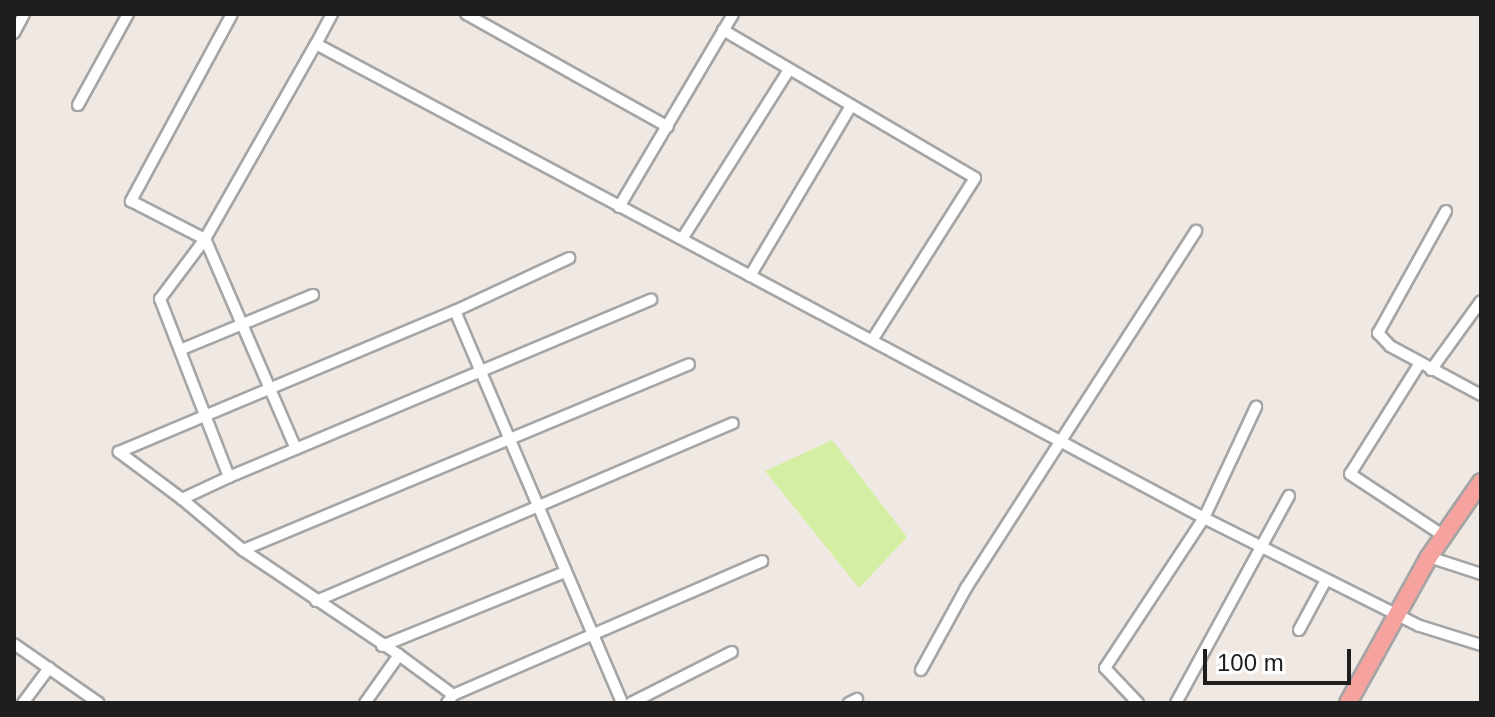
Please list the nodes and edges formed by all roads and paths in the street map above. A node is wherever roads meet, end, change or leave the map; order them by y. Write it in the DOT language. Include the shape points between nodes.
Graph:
graph roads {
  1 [pos="24,14"];
  2 [pos="128,14"];
  3 [pos="232,14"];
  4 [pos="332,14"];
  5 [pos="466,14"];
  6 [pos="733,14"];
  7 [pos="723,30"];
  8 [pos="14,33"];
  9 [pos="316,44"];
  10 [pos="789,70"];
  11 [pos="78,105"];
  12 [pos="851,106"];
  13 [pos="668,127"];
  14 [pos="619,207"];
  15 [pos="1446,211"];
  16 [pos="1196,231"];
  17 [pos="205,239"];
  18 [pos="682,239"];
  19 [pos="569,258"];
  20 [pos="750,276"];
  21 [pos="313,295"];
  22 [pos="651,300"];
  23 [pos="1481,301"];
  24 [pos="455,311"];
  25 [pos="244,324"];
  26 [pos="872,340"];
  27 [pos="180,350"];
  28 [pos="1420,363"];
  29 [pos="689,364"];
  30 [pos="1431,370"];
  31 [pos="481,373"];
  32 [pos="271,386"];
  33 [pos="1481,395"];
  34 [pos="1256,407"];
  35 [pos="204,414"];
  36 [pos="733,423"];
  37 [pos="511,438"];
  38 [pos="1064,442"];
  39 [pos="296,449"];
  40 [pos="229,477"];
  41 [pos="1481,482"];
  42 [pos="1289,496"];
  43 [pos="182,499"];
  44 [pos="537,507"];
  45 [pos="1204,518"];
  46 [pos="1444,536"];
  47 [pos="1262,546"];
  48 [pos="243,550"];
  49 [pos="1429,557"];
  50 [pos="762,561"];
  51 [pos="565,572"];
  52 [pos="1481,574"];
  53 [pos="1326,580"];
  54 [pos="316,601"];
  55 [pos="1396,614"];
  56 [pos="1299,630"];
  57 [pos="592,634"];
  58 [pos="14,644"];
  59 [pos="1481,645"];
  60 [pos="382,646"];
  61 [pos="732,652"];
  62 [pos="399,655"];
  63 [pos="49,668"];
  64 [pos="921,670"];
  65 [pos="450,699"];
  66 [pos="23,703"];
  67 [pos="99,703"];
  68 [pos="365,703"];
  69 [pos="622,703"];
  70 [pos="631,703"];
  71 [pos="1138,703"];
  72 [pos="1176,703"];
  73 [pos="1348,703"];
  1 -- 8 [label="street"];
  2 -- 11 [label="street"];
  3 -- 17 [label="street" via="131,201"];
  4 -- 9 [label="street"];
  5 -- 13 [label="street"];
  6 -- 7 [label="street"];
  7 -- 10 [label="street"];
  7 -- 13 [label="street"];
  9 -- 14 [label="street"];
  9 -- 17 [label="street"];
  10 -- 12 [label="street"];
  10 -- 18 [label="street"];
  12 -- 20 [label="street"];
  12 -- 26 [label="street" via="975,178"];
  13 -- 14 [label="street"];
  14 -- 18 [label="street"];
  15 -- 28 [label="street" via="1378,333"];
  16 -- 38 [label="street"];
  17 -- 25 [label="street"];
  17 -- 27 [label="street" via="160,299"];
  18 -- 20 [label="street"];
  19 -- 24 [label="street"];
  20 -- 26 [label="street"];
  21 -- 25 [label="street"];
  22 -- 31 [label="street"];
  23 -- 30 [label="street"];
  24 -- 31 [label="street"];
  24 -- 32 [label="street"];
  25 -- 27 [label="street"];
  25 -- 32 [label="street"];
  26 -- 38 [label="street"];
  27 -- 35 [label="street"];
  28 -- 30 [label="street"];
  28 -- 46 [label="street" via="1350,474"];
  29 -- 37 [label="street"];
  30 -- 33 [label="street"];
  31 -- 37 [label="street"];
  31 -- 39 [label="street"];
  32 -- 35 [label="street"];
  32 -- 39 [label="street"];
  34 -- 45 [label="street"];
  35 -- 40 [label="street"];
  35 -- 43 [label="street" via="119,452"];
  36 -- 44 [label="street"];
  37 -- 44 [label="street"];
  37 -- 48 [label="street"];
  38 -- 45 [label="street"];
  38 -- 64 [label="street" via="966,588"];
  39 -- 40 [label="street"];
  40 -- 43 [label="street"];
  41 -- 46 [label="highway"];
  42 -- 47 [label="street"];
  43 -- 48 [label="street"];
  44 -- 51 [label="street"];
  44 -- 54 [label="street"];
  45 -- 47 [label="street"];
  45 -- 71 [label="street" via="1105,668"];
  46 -- 49 [label="highway"];
  47 -- 53 [label="street"];
  47 -- 72 [label="street"];
  48 -- 54 [label="street"];
  49 -- 52 [label="street"];
  49 -- 55 [label="highway"];
  50 -- 57 [label="street"];
  51 -- 57 [label="street"];
  51 -- 60 [label="street"];
  53 -- 55 [label="street"];
  53 -- 56 [label="street"];
  54 -- 60 [label="street"];
  55 -- 59 [label="street"];
  55 -- 73 [label="highway"];
  57 -- 65 [label="street"];
  57 -- 69 [label="street"];
  58 -- 63 [label="street"];
  60 -- 62 [label="street"];
  61 -- 70 [label="street"];
  62 -- 65 [label="street"];
  62 -- 68 [label="street"];
  63 -- 66 [label="street"];
  63 -- 67 [label="street"];
}
